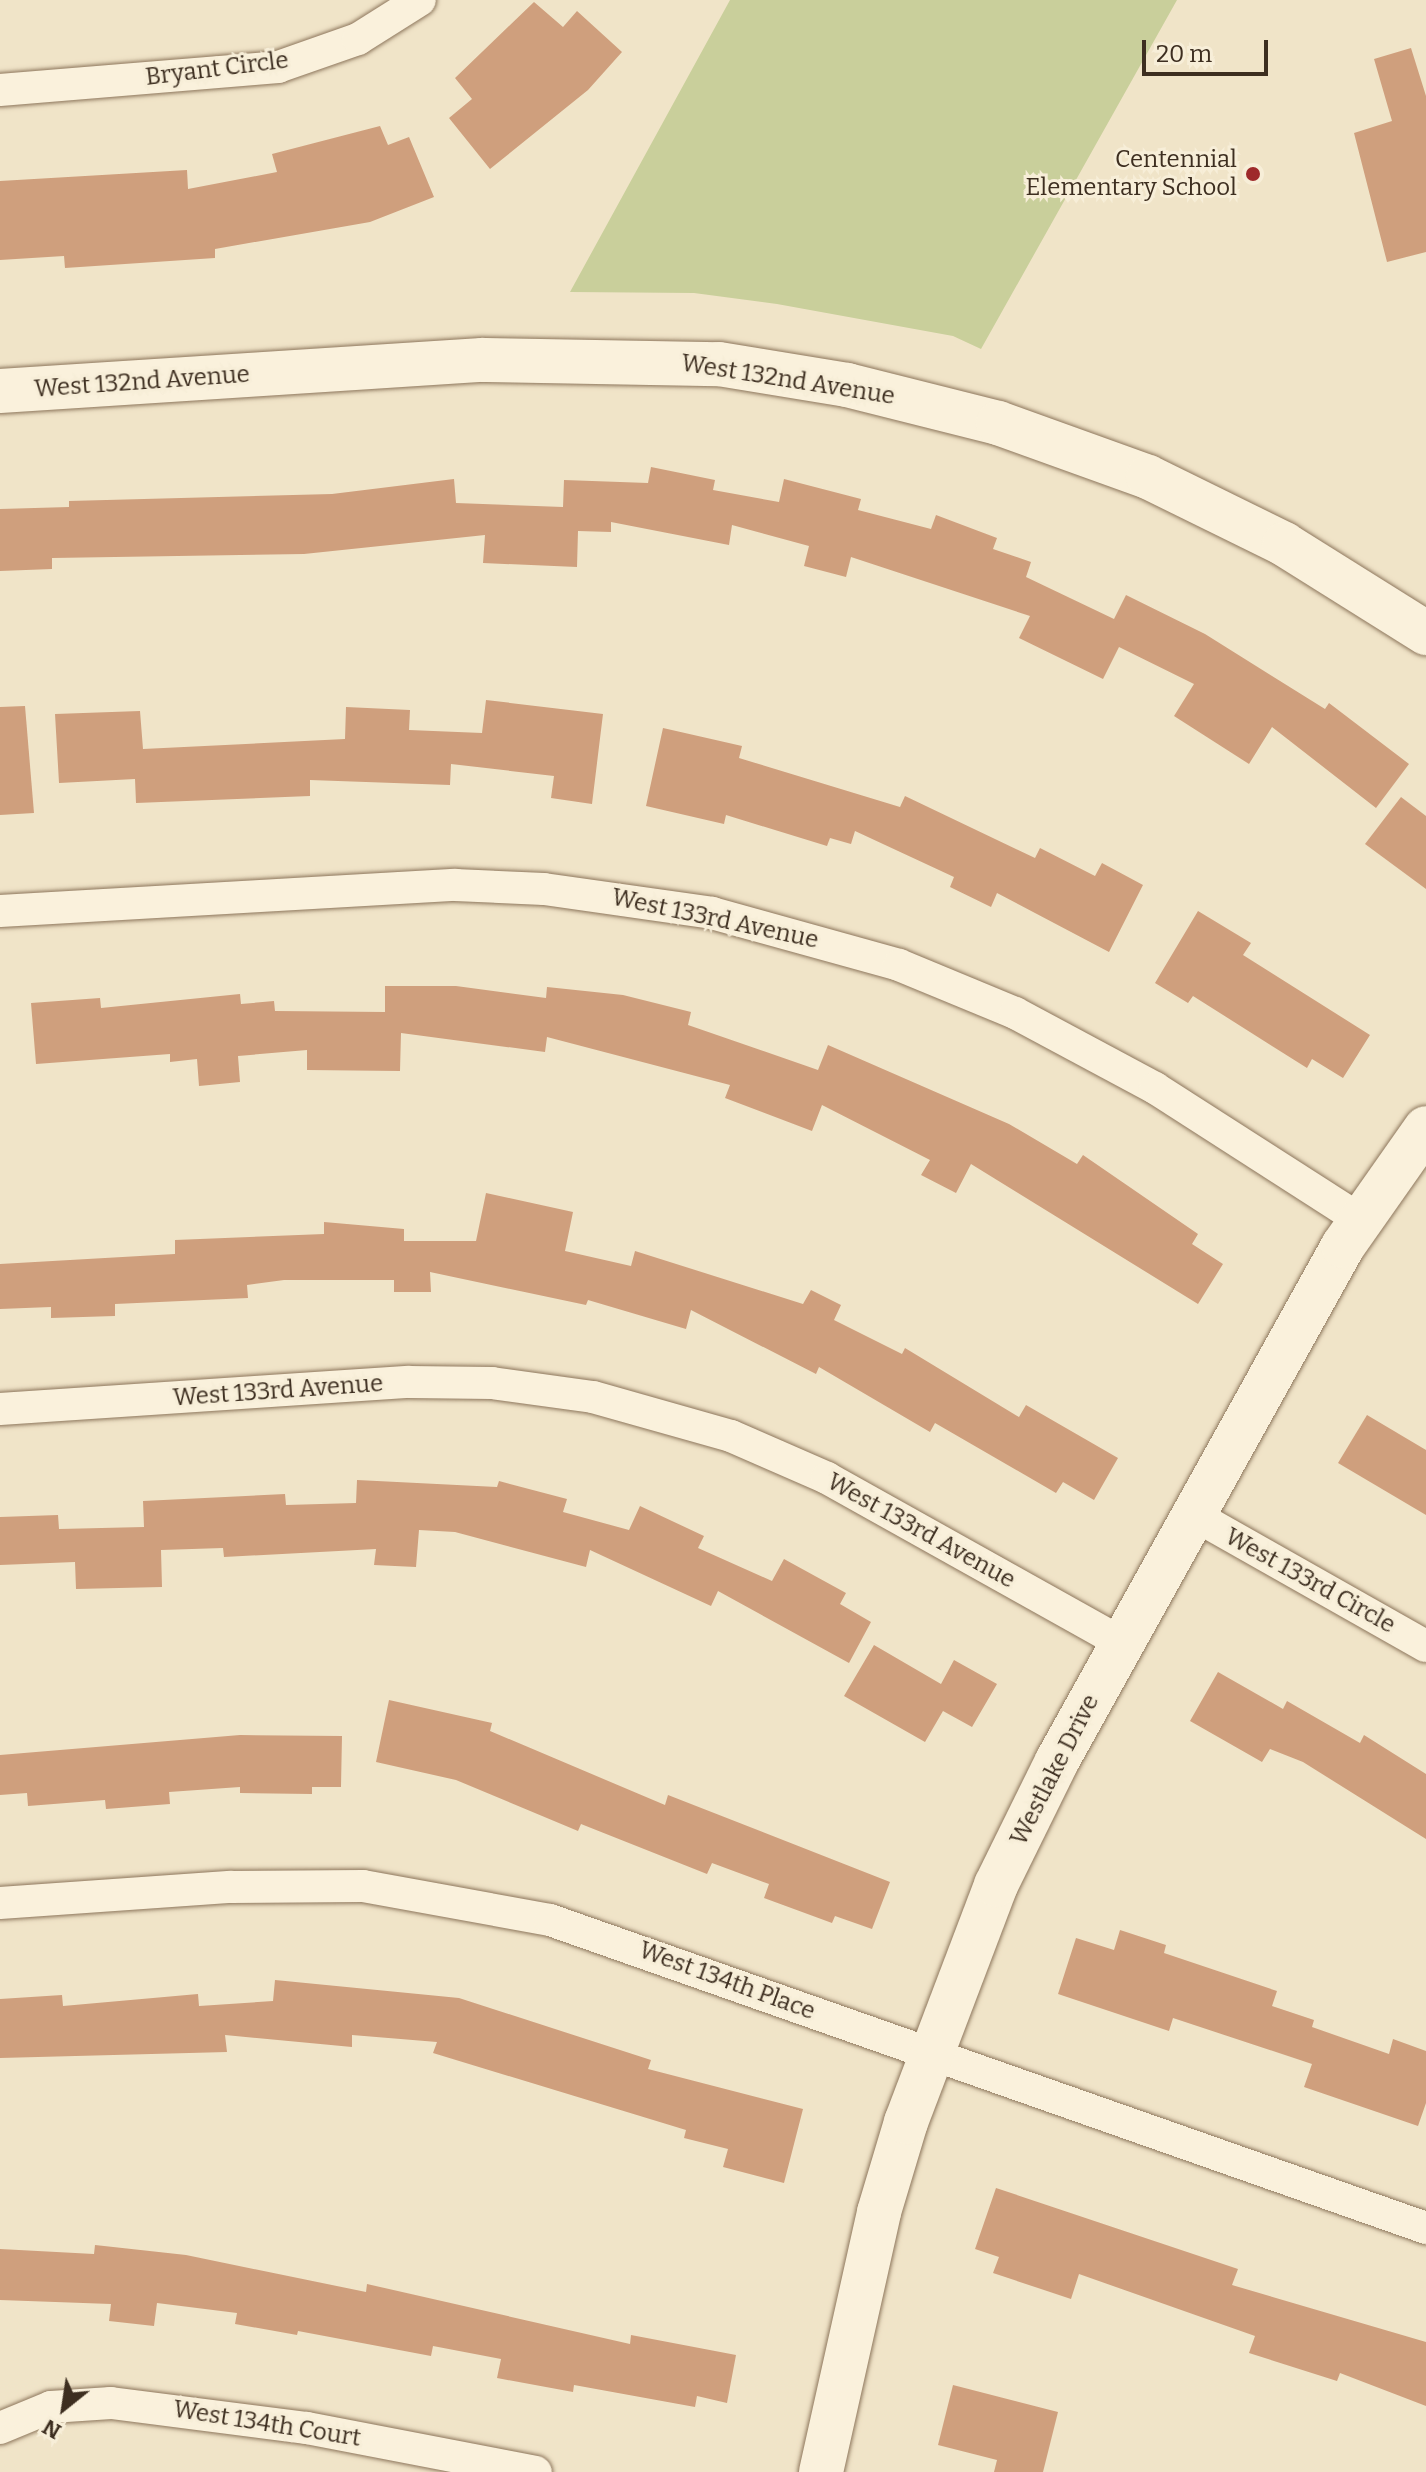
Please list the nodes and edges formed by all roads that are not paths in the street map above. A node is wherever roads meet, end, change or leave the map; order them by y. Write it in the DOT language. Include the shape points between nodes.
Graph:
graph roads {
  1 [pos="420,0"];
  2 [pos="0,90"];
  3 [pos="0,391"];
  4 [pos="1426,633"];
  5 [pos="0,911"];
  6 [pos="1426,1128"];
  7 [pos="1361,1220"];
  8 [pos="0,1409"];
  9 [pos="1194,1515"];
  10 [pos="1122,1643"];
  11 [pos="1426,1646"];
  12 [pos="0,1903"];
  13 [pos="931,2053"];
  14 [pos="1426,2228"];
  15 [pos="0,2428"];
  16 [pos="536,2472"];
  17 [pos="821,2472"];
  1 -- 2 [label="street, Bryant Circle" via="358,39 278,67"];
  3 -- 4 [label="street, West 132nd Avenue" via="482,360 719,364 847,385 998,423 1148,477 1284,544"];
  5 -- 7 [label="street, West 133rd Avenue" via="455,885 544,889 712,913 899,965 1015,1013 1178,1102"];
  6 -- 7 [label="street, Westlake Drive"];
  7 -- 9 [label="street, Westlake Drive"];
  8 -- 10 [label="street, West 133rd Avenue" via="409,1382 492,1383 593,1397 731,1436 827,1478"];
  9 -- 10 [label="street, Westlake Drive"];
  9 -- 11 [label="street, West 133rd Circle"];
  10 -- 13 [label="street, Westlake Drive" via="996,1885"];
  12 -- 13 [label="street, West 134th Place" via="246,1887 363,1886 452,1898 590,1933"];
  13 -- 14 [label="street, West 134th Place"];
  13 -- 17 [label="street, Westlake Drive" via="875,2227"];
  15 -- 16 [label="street, West 134th Court" via="51,2407 111,2403 307,2428"];
}
